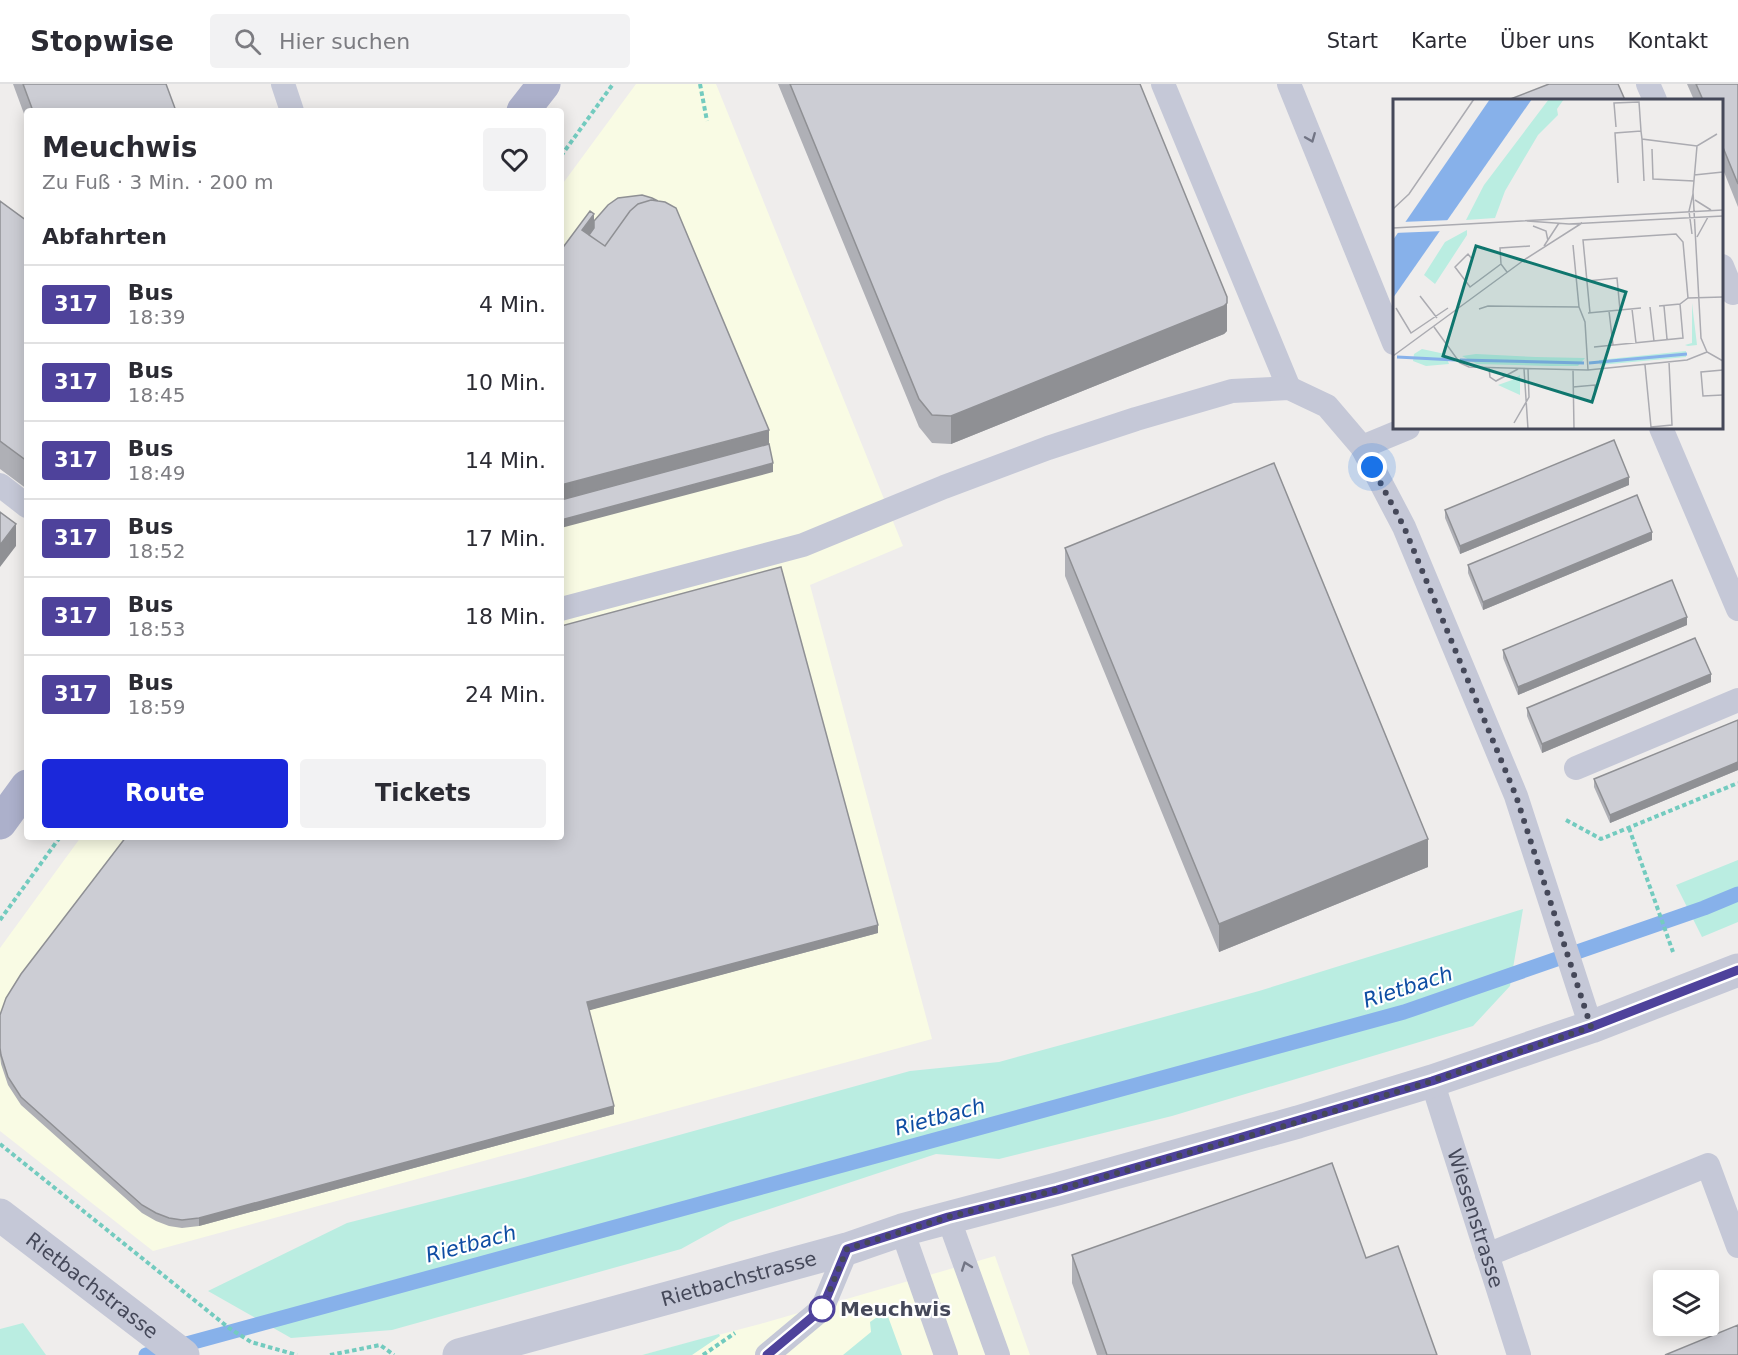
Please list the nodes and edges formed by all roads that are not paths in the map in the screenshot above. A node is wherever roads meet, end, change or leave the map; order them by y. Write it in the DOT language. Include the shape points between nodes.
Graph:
graph roads {
  1 [pos="283,84"];
  2 [pos="544,84"];
  3 [pos="1162,84"];
  4 [pos="1648,84"];
  5 [pos="1292,85"];
  6 [pos="1655,99"];
  7 [pos="291,108"];
  8 [pos="525,108"];
  9 [pos="1723,269"];
  10 [pos="1731,294"];
  11 [pos="1393,338"];
  12 [pos="1289,388"];
  13 [pos="1406,429"];
  14 [pos="1661,429"];
  15 [pos="1362,447"];
  16 [pos="0,485"];
  17 [pos="24,504"];
  18 [pos="564,608"];
  19 [pos="1738,609"];
  20 [pos="1738,700"];
  21 [pos="1576,768"];
  22 [pos="24,790"];
  23 [pos="0,823"];
  24 [pos="1738,970"];
  25 [pos="1591,1027"];
  26 [pos="1432,1081"];
  27 [pos="0,1215"];
  28 [pos="948,1217"];
  29 [pos="902,1230"];
  30 [pos="1738,1246"];
  31 [pos="847,1249"];
  32 [pos="1487,1255"];
  33 [pos="539,1345"];
  34 [pos="183,1355"];
  35 [pos="459,1355"];
  36 [pos="767,1355"];
  37 [pos="945,1355"];
  38 [pos="998,1355"];
  39 [pos="1519,1355"];
  1 -- 7 [label="lane"];
  2 -- 8 [label="main road"];
  3 -- 12 [label="lane"];
  4 -- 6 [label="lane"];
  5 -- 11 [label="lane, one-way"];
  9 -- 10 [label="lane"];
  12 -- 15 [label="lane" via="1327,406"];
  12 -- 18 [label="lane" via="1232,391 1136,419 944,487 803,545"];
  13 -- 15 [label="lane"];
  14 -- 19 [label="lane"];
  15 -- 25 [label="lane" via="1404,527 1516,796"];
  16 -- 17 [label="lane"];
  20 -- 21 [label="lane"];
  22 -- 23 [label="main road"];
  24 -- 25 [label="street, Rietbachstrasse"];
  25 -- 26 [label="street, Rietbachstrasse"];
  26 -- 28 [label="street, Rietbachstrasse" via="1057,1190"];
  26 -- 32 [label="lane, Wiesenstrasse"];
  27 -- 34 [label="street, Rietbachstrasse"];
  28 -- 29 [label="street, Rietbachstrasse"];
  38 -- 28 [label="lane, one-way"];
  29 -- 31 [label="street, Rietbachstrasse"];
  29 -- 37 [label="lane"];
  30 -- 32 [label="lane" via="1708,1165"];
  31 -- 33 [label="street, Rietbachstrasse"];
  31 -- 36 [label="lane" via="822,1309"];
  32 -- 39 [label="lane, Wiesenstrasse"];
  33 -- 35 [label="street, Rietbachstrasse"];
}
